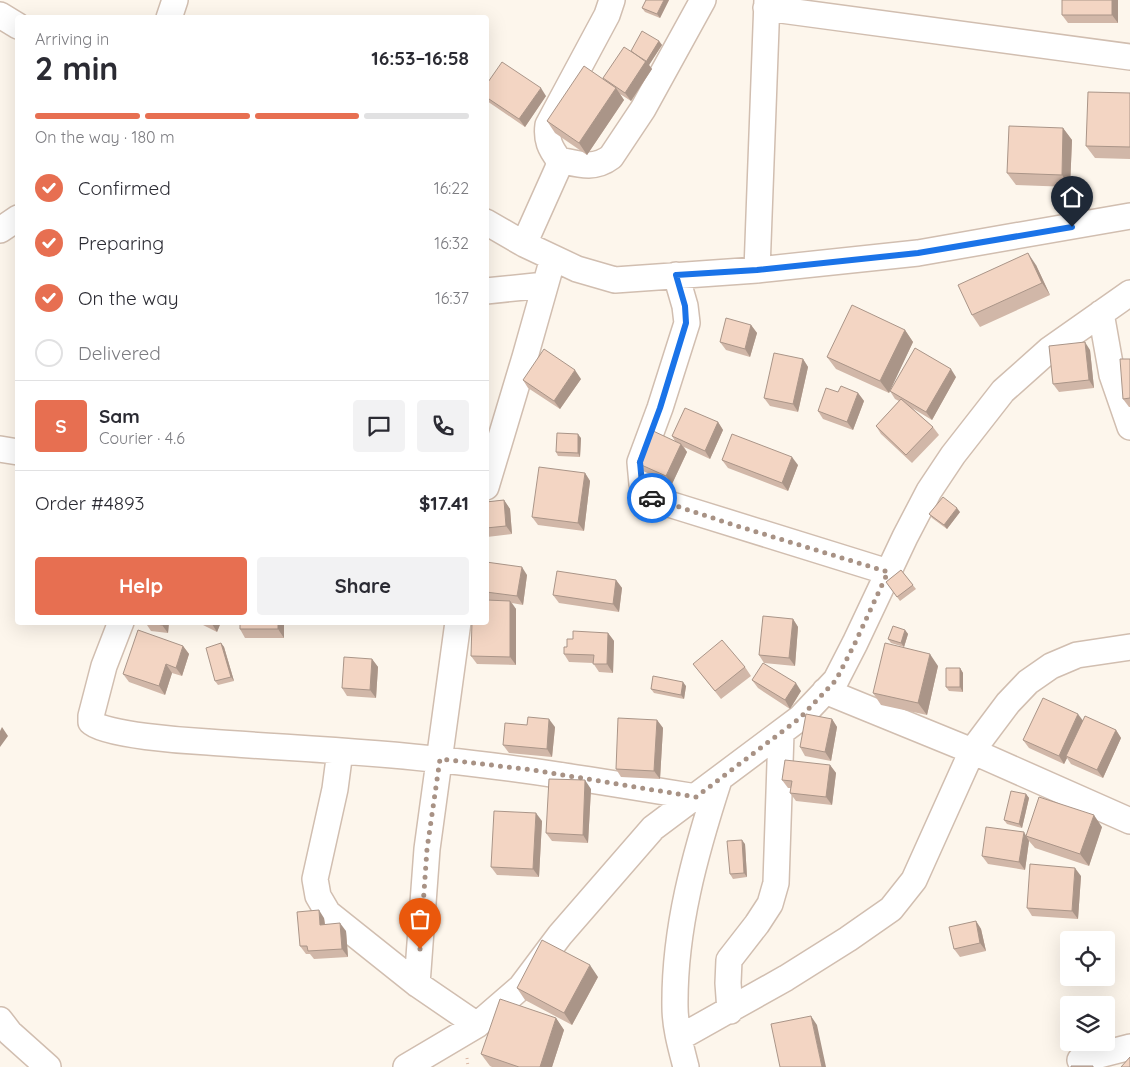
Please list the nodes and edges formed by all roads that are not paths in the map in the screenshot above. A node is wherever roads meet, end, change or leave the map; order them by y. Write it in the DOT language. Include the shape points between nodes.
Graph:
graph roads {
  1 [pos="175,0"];
  2 [pos="612,0"];
  3 [pos="704,0"];
  4 [pos="766,4"];
  5 [pos="0,15"];
  6 [pos="169,15"];
  7 [pos="15,24"];
  8 [pos="1130,57"];
  9 [pos="559,160"];
  10 [pos="1130,216"];
  11 [pos="15,220"];
  12 [pos="489,224"];
  13 [pos="0,230"];
  14 [pos="524,244"];
  15 [pos="553,258"];
  16 [pos="757,270"];
  17 [pos="676,275"];
  18 [pos="545,285"];
  19 [pos="489,291"];
  20 [pos="1130,293"];
  21 [pos="1101,313"];
  22 [pos="1130,427"];
  23 [pos="0,449"];
  24 [pos="15,452"];
  25 [pos="489,477"];
  26 [pos="888,572"];
  27 [pos="120,625"];
  28 [pos="458,625"];
  29 [pos="1130,647"];
  30 [pos="825,692"];
  31 [pos="781,733"];
  32 [pos="340,751"];
  33 [pos="972,751"];
  34 [pos="440,759"];
  35 [pos="719,780"];
  36 [pos="696,797"];
  37 [pos="1130,821"];
  38 [pos="417,984"];
  39 [pos="730,1010"];
  40 [pos="0,1020"];
  41 [pos="476,1025"];
  42 [pos="679,1038"];
  43 [pos="1130,1047"];
  44 [pos="1080,1060"];
  45 [pos="48,1067"];
  46 [pos="406,1067"];
  47 [pos="686,1067"];
  1 -- 6 [label="street"];
  2 -- 9 [label="street" via="548,126 546,136"];
  3 -- 9 [label="street" via="643,109 611,157 597,165"];
  4 -- 8 [label="street"];
  4 -- 16 [label="street"];
  5 -- 7 [label="street"];
  9 -- 14 [label="street" via="553,183"];
  10 -- 16 [label="street" via="918,253"];
  11 -- 13 [label="street"];
  12 -- 14 [label="street"];
  14 -- 15 [label="street"];
  15 -- 17 [label="street" via="615,280"];
  15 -- 18 [label="street"];
  16 -- 17 [label="street"];
  17 -- 26 [label="street" via="686,323 640,462 642,484 651,497"];
  18 -- 19 [label="street"];
  18 -- 25 [label="street"];
  20 -- 21 [label="street"];
  21 -- 22 [label="street" via="1112,375"];
  21 -- 26 [label="street" via="1049,350 1004,391 929,491"];
  23 -- 24 [label="street"];
  26 -- 30 [label="street" via="836,680"];
  27 -- 32 [label="street" via="94,703 91,716 94,725 162,739"];
  28 -- 34 [label="street"];
  29 -- 33 [label="street" via="1077,655 1051,666 1028,682 1008,703"];
  30 -- 31 [label="street"];
  30 -- 33 [label="street"];
  31 -- 35 [label="street"];
  31 -- 39 [label="street" via="776,884 770,904 729,960"];
  32 -- 34 [label="street"];
  32 -- 38 [label="street" via="315,878 318,896 328,913"];
  33 -- 37 [label="street"];
  33 -- 39 [label="street" via="914,880 890,909 848,939"];
  34 -- 36 [label="street" via="533,770"];
  34 -- 38 [label="street" via="427,849"];
  35 -- 36 [label="street"];
  35 -- 42 [label="street" via="685,902 674,1009"];
  36 -- 41 [label="street" via="653,828 560,935 520,987"];
  38 -- 41 [label="street"];
  39 -- 42 [label="street"];
  40 -- 45 [label="street"];
  41 -- 46 [label="street"];
  42 -- 47 [label="street"];
  43 -- 44 [label="street"];
}
